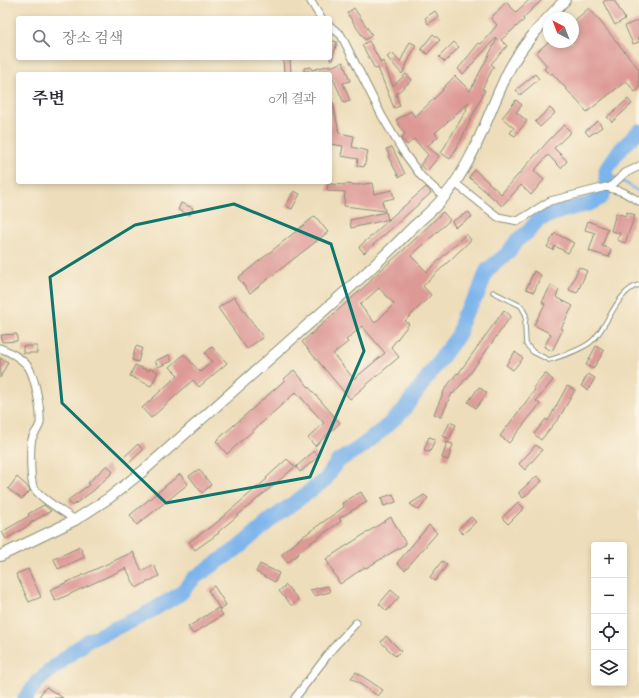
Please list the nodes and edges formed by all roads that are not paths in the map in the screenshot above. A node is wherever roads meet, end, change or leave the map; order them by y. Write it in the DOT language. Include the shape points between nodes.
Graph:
graph roads {
  1 [pos="310,0"];
  2 [pos="565,0"];
  3 [pos="320,16"];
  4 [pos="332,28"];
  5 [pos="639,166"];
  6 [pos="610,187"];
  7 [pos="449,190"];
  8 [pos="639,201"];
  9 [pos="639,285"];
  10 [pos="493,292"];
  11 [pos="0,348"];
  12 [pos="75,520"];
  13 [pos="0,556"];
  14 [pos="356,623"];
  15 [pos="295,698"];
  1 -- 3 [label="street"];
  2 -- 7 [label="street" via="522,48 510,68 475,148"];
  4 -- 7 [label="street" via="342,36 402,150 421,176"];
  5 -- 6 [label="street" via="625,173"];
  6 -- 7 [label="street" via="550,201 518,221 498,217"];
  6 -- 8 [label="street"];
  7 -- 12 [label="street" via="350,288 143,471 109,498"];
  9 -- 10 [label="lane" via="627,292 591,342 549,360 533,352 526,344 526,315 521,306"];
  11 -- 12 [label="street" via="15,355 27,365 40,406 40,424 32,438 30,451 33,486 38,493"];
  12 -- 13 [label="street"];
  14 -- 15 [label="street" via="333,648"];
}
